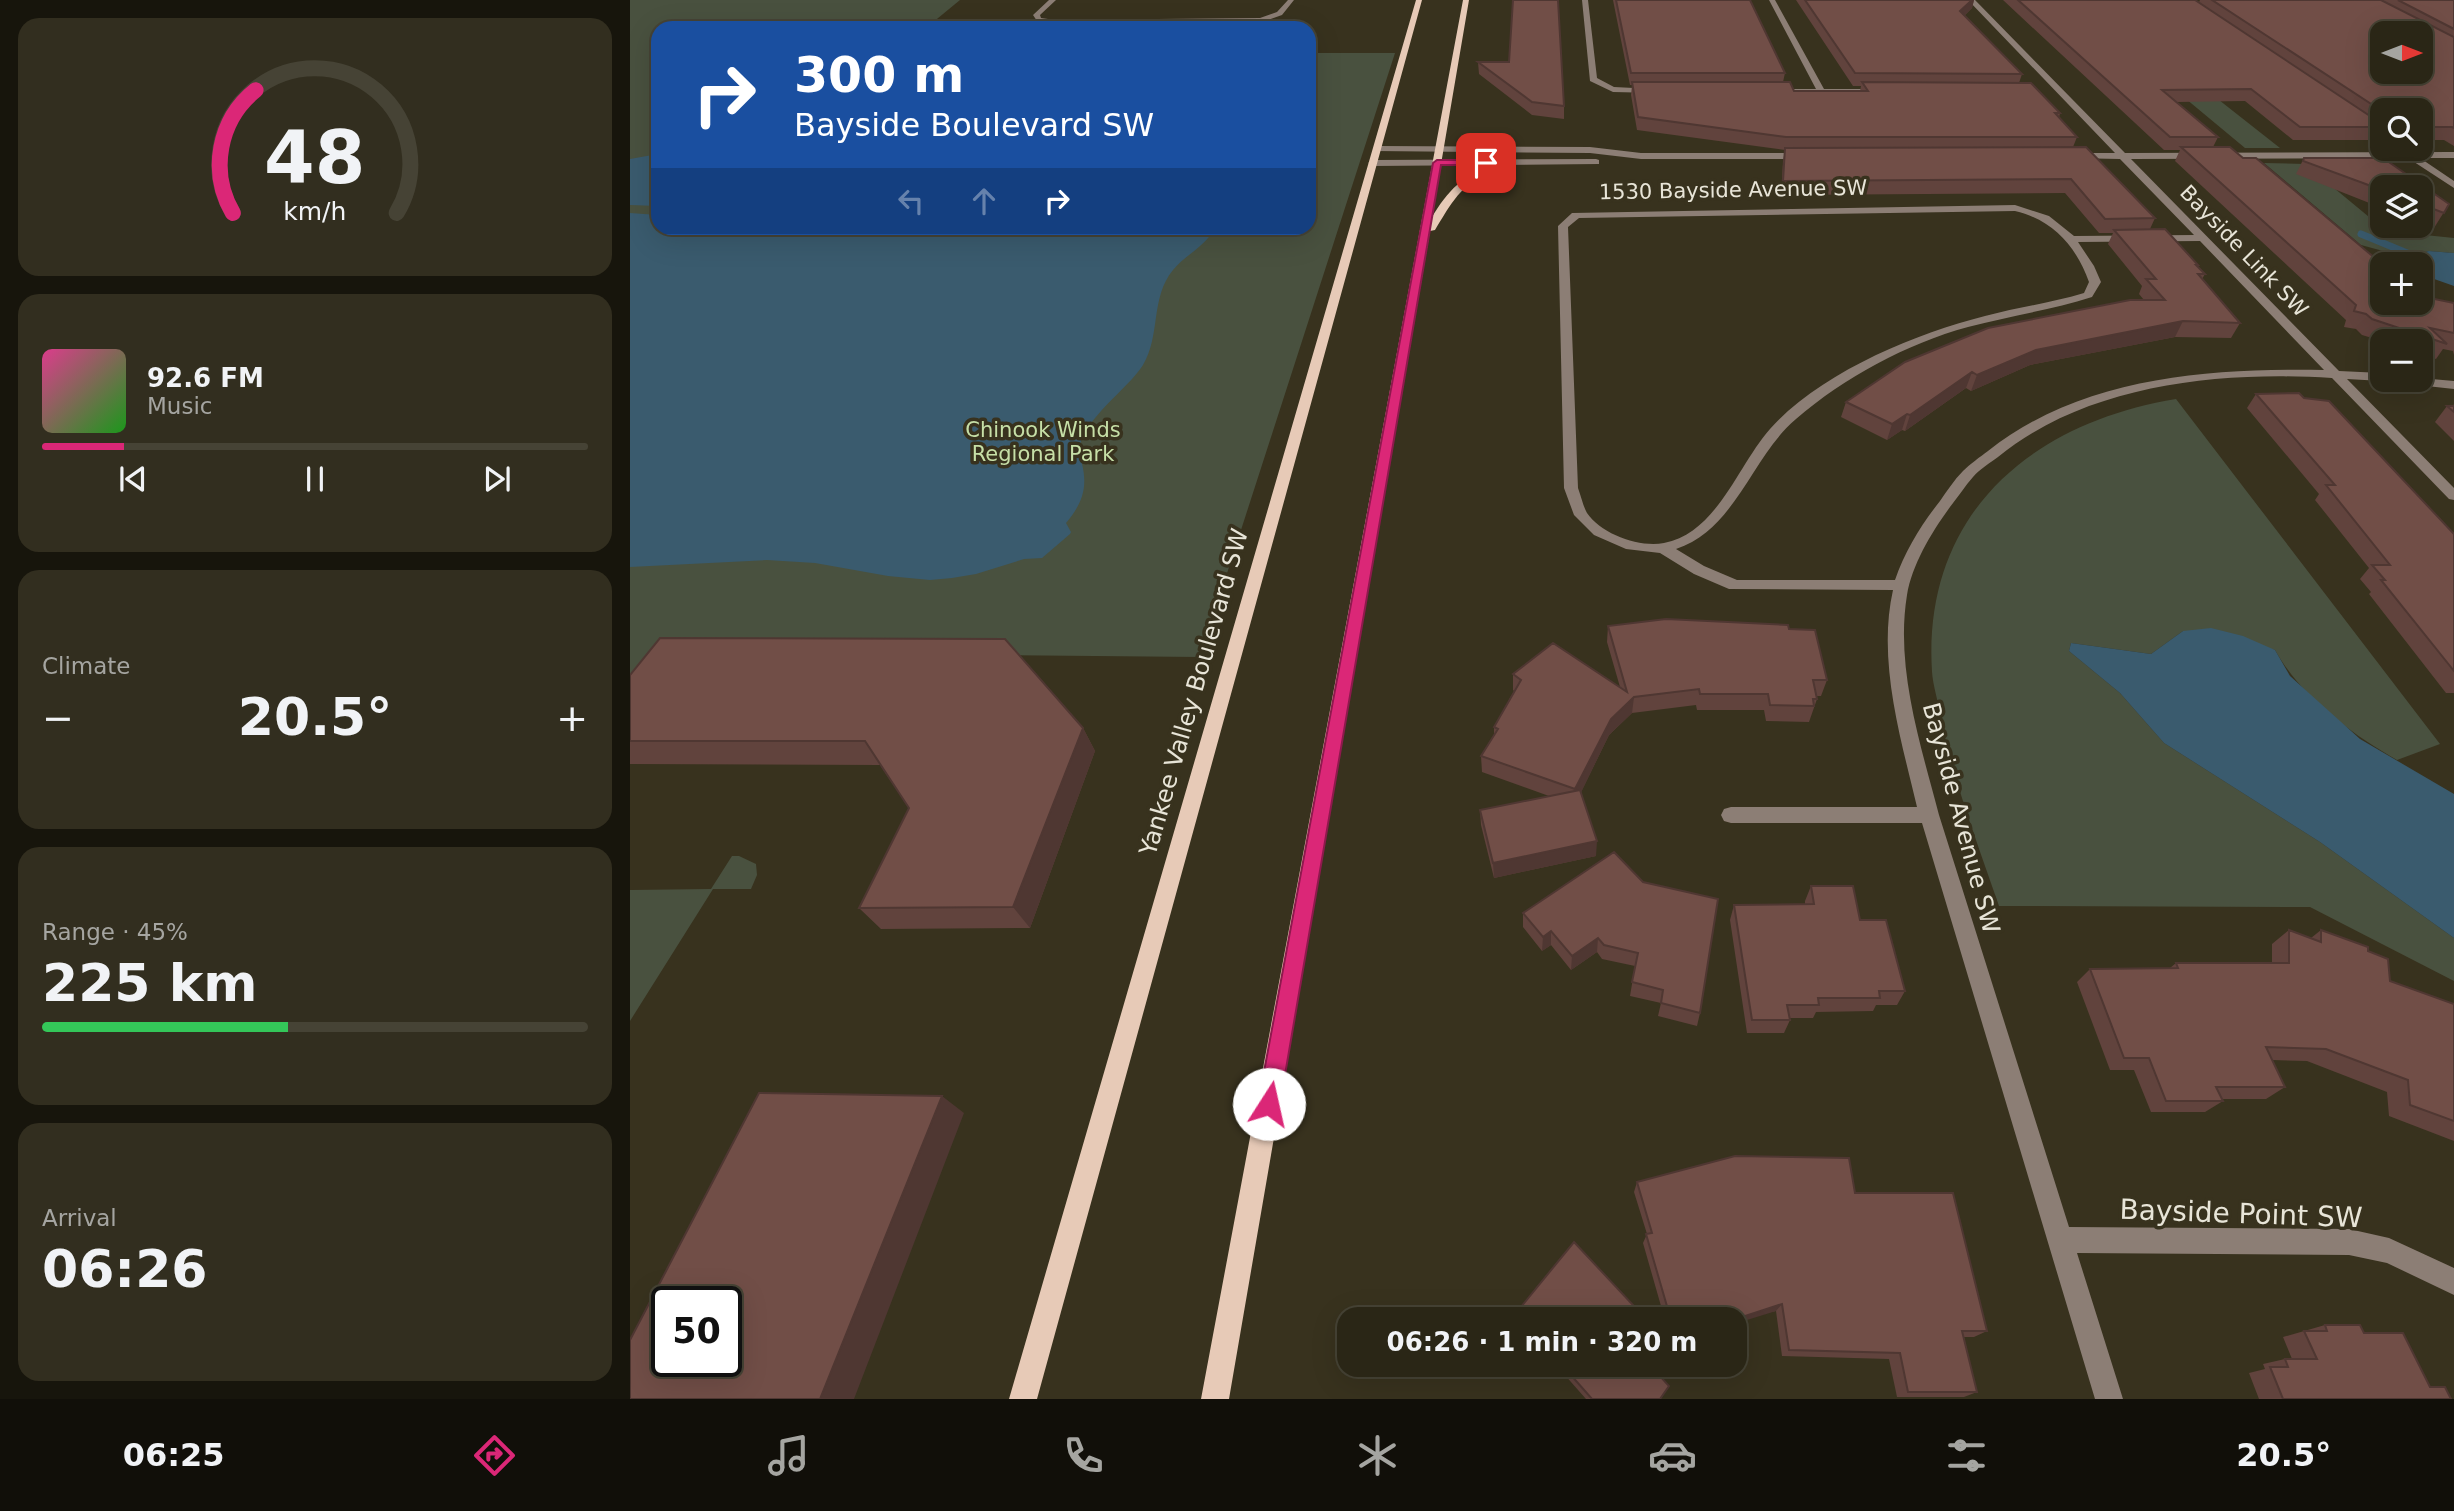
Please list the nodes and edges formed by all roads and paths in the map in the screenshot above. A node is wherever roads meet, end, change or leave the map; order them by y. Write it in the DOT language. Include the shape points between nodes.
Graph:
graph roads {
  1 [pos="1053,0"];
  2 [pos="1291,0"];
  3 [pos="1419,0"];
  4 [pos="1466,0"];
  5 [pos="1585,0"];
  6 [pos="1772,0"];
  7 [pos="1970,0"];
  8 [pos="1047,21"];
  9 [pos="1260,21"];
  10 [pos="1670,91"];
  11 [pos="1766,91"];
  12 [pos="1821,91"];
  13 [pos="1887,91"];
  14 [pos="2042,91"];
  15 [pos="2061,91"];
  16 [pos="1440,149"];
  17 [pos="2454,155"];
  18 [pos="1375,156"];
  19 [pos="1641,156"];
  20 [pos="1819,156"];
  21 [pos="2066,156"];
  22 [pos="2125,156"];
  23 [pos="2370,156"];
  24 [pos="2433,156"];
  25 [pos="2419,161"];
  26 [pos="1437,163"];
  27 [pos="1510,163"];
  28 [pos="2454,185"];
  29 [pos="2206,238"];
  30 [pos="2071,239"];
  31 [pos="1423,244"];
  32 [pos="2336,373"];
  33 [pos="2370,376"];
  34 [pos="2433,383"];
  35 [pos="2454,385"];
  36 [pos="2454,496"];
  37 [pos="1663,548"];
  38 [pos="1904,585"];
  39 [pos="1731,815"];
  40 [pos="1929,815"];
  41 [pos="2061,1240"];
  42 [pos="2454,1282"];
  43 [pos="1023,1399"];
  44 [pos="1215,1399"];
  45 [pos="2109,1399"];
  1 -- 8 [label="street" via="1036,15"];
  2 -- 9 [label="street" via="1283,14"];
  3 -- 18 [label="main road, Yankee Valley Boulevard SW"];
  4 -- 16 [label="main road"];
  5 -- 10 [label="street" via="1593,79 1616,90"];
  6 -- 12 [label="street"];
  7 -- 15 [label="street, Bayside Link SW"];
  11 -- 12 [label="street"];
  12 -- 13 [label="street"];
  14 -- 15 [label="street"];
  15 -- 22 [label="street, Bayside Link SW"];
  16 -- 18 [label="street"];
  16 -- 19 [label="street" via="1590,150"];
  16 -- 26 [label="main road"];
  17 -- 24 [label="street"];
  18 -- 26 [label="street"];
  18 -- 43 [label="main road, Yankee Valley Boulevard SW"];
  19 -- 20 [label="street"];
  19 -- 27 [label="street"];
  21 -- 22 [label="street"];
  22 -- 23 [label="street"];
  22 -- 29 [label="street, Bayside Link SW"];
  25 -- 28 [label="street"];
  26 -- 27 [label="street"];
  26 -- 31 [label="main road"];
  27 -- 31 [label="main road" via="1478,172 1460,183"];
  29 -- 30 [label="street"];
  29 -- 32 [label="street, Bayside Link SW"];
  30 -- 37 [label="street, 1530 Bayside Avenue SW" via="2095,282 2088,295 1945,330 1869,362 1787,419 1709,524"];
  30 -- 37 [label="street, 1530 Bayside Avenue SW" via="2057,223 2037,212 2015,208 1576,215 1563,226 1571,488 1581,516 1603,536"];
  31 -- 44 [label="main road"];
  32 -- 33 [label="street, Bayside Avenue SW"];
  32 -- 36 [label="street, Bayside Link SW"];
  32 -- 38 [label="street, Bayside Avenue SW" via="2259,373 2171,382 2047,418 2006,441 1972,469 1940,507 1913,554"];
  34 -- 35 [label="street"];
  37 -- 38 [label="street, 1530 Bayside Avenue SW" via="1735,585"];
  38 -- 40 [label="street, Bayside Avenue SW" via="1898,603 1898,667 1908,732"];
  39 -- 40 [label="street"];
  40 -- 41 [label="street, Bayside Avenue SW"];
  41 -- 42 [label="street, Bayside Point SW" via="2349,1242 2389,1251"];
  41 -- 45 [label="street, Bayside Avenue SW"];
}
